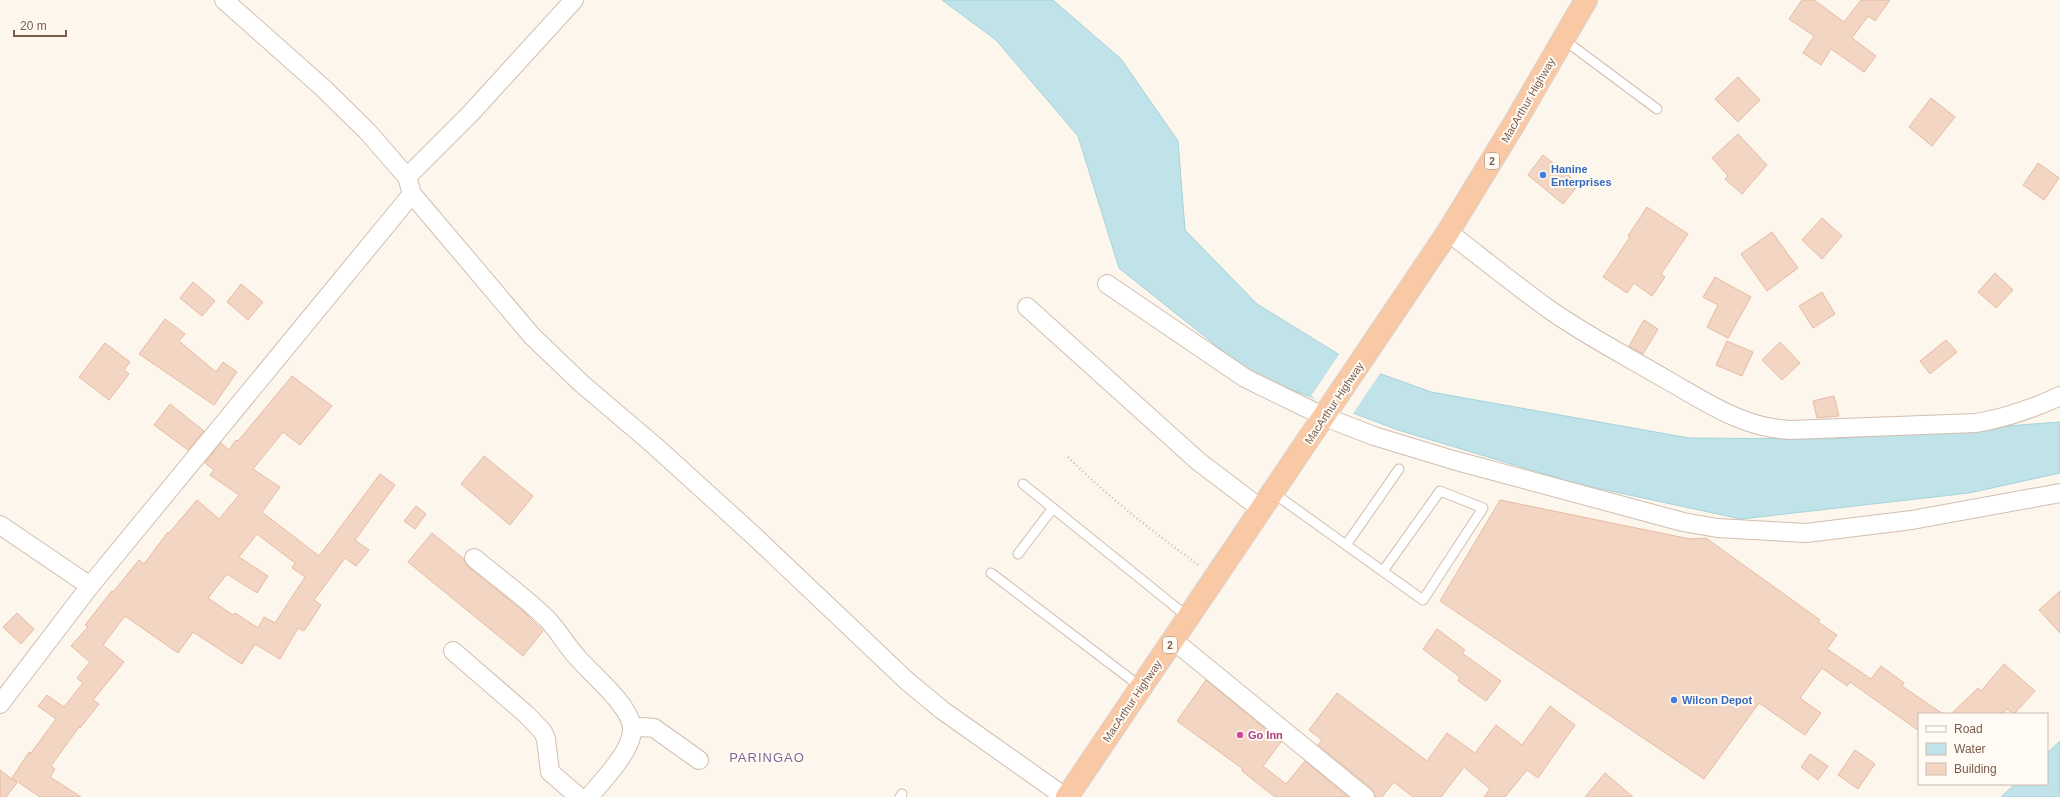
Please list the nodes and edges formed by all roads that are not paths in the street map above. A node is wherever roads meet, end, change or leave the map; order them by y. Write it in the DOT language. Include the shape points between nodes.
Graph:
graph roads {
  1 [pos="224,0"];
  2 [pos="574,0"];
  3 [pos="1586,0"];
  4 [pos="1563,40"];
  5 [pos="1656,109"];
  6 [pos="410,185"];
  7 [pos="1448,232"];
  8 [pos="1107,284"];
  9 [pos="1027,307"];
  10 [pos="2060,396"];
  11 [pos="1327,413"];
  12 [pos="1399,468"];
  13 [pos="1023,484"];
  14 [pos="2060,493"];
  15 [pos="1267,500"];
  16 [pos="1053,508"];
  17 [pos="0,525"];
  18 [pos="1346,545"];
  19 [pos="1018,554"];
  20 [pos="474,558"];
  21 [pos="1383,571"];
  22 [pos="991,573"];
  23 [pos="90,586"];
  24 [pos="1188,617"];
  25 [pos="1173,640"];
  26 [pos="453,651"];
  27 [pos="1141,687"];
  28 [pos="0,704"];
  29 [pos="633,730"];
  30 [pos="699,760"];
  31 [pos="579,797"];
  32 [pos="589,797"];
  33 [pos="1066,797"];
  34 [pos="1365,797"];
  1 -- 6 [label="street" via="322,87 367,131"];
  2 -- 6 [label="street" via="471,113"];
  3 -- 4 [label="highway, MacArthur Highway / 2"];
  4 -- 5 [label="lane"];
  4 -- 7 [label="highway, MacArthur Highway / 2"];
  6 -- 23 [label="street"];
  6 -- 33 [label="street" via="532,336 581,383 655,446 942,710"];
  7 -- 10 [label="street" via="1550,310 1720,410 1755,425 1790,430 1976,423 2029,410"];
  7 -- 11 [label="highway, MacArthur Highway / 2"];
  8 -- 11 [label="street" via="1246,378"];
  9 -- 15 [label="street" via="1198,461"];
  11 -- 14 [label="street" via="1374,436 1454,460 1683,522 1717,528 1806,533 1857,528"];
  11 -- 15 [label="highway, MacArthur Highway / 2"];
  12 -- 18 [label="lane"];
  13 -- 16 [label="lane"];
  15 -- 18 [label="lane"];
  15 -- 24 [label="highway, MacArthur Highway / 2"];
  16 -- 19 [label="lane"];
  16 -- 24 [label="lane"];
  17 -- 23 [label="street"];
  18 -- 21 [label="lane"];
  20 -- 29 [label="street" via="546,618 630,717"];
  21 -- 21 [label="lane" via="1423,600 1483,508 1440,491"];
  22 -- 27 [label="lane"];
  23 -- 28 [label="street"];
  24 -- 25 [label="highway, MacArthur Highway / 2"];
  25 -- 27 [label="highway, MacArthur Highway / 2"];
  25 -- 34 [label="street"];
  26 -- 31 [label="street" via="543,732 550,772"];
  27 -- 33 [label="highway, MacArthur Highway / 2"];
  29 -- 30 [label="street" via="642,727 654,728"];
  29 -- 32 [label="street" via="620,759"];
}
